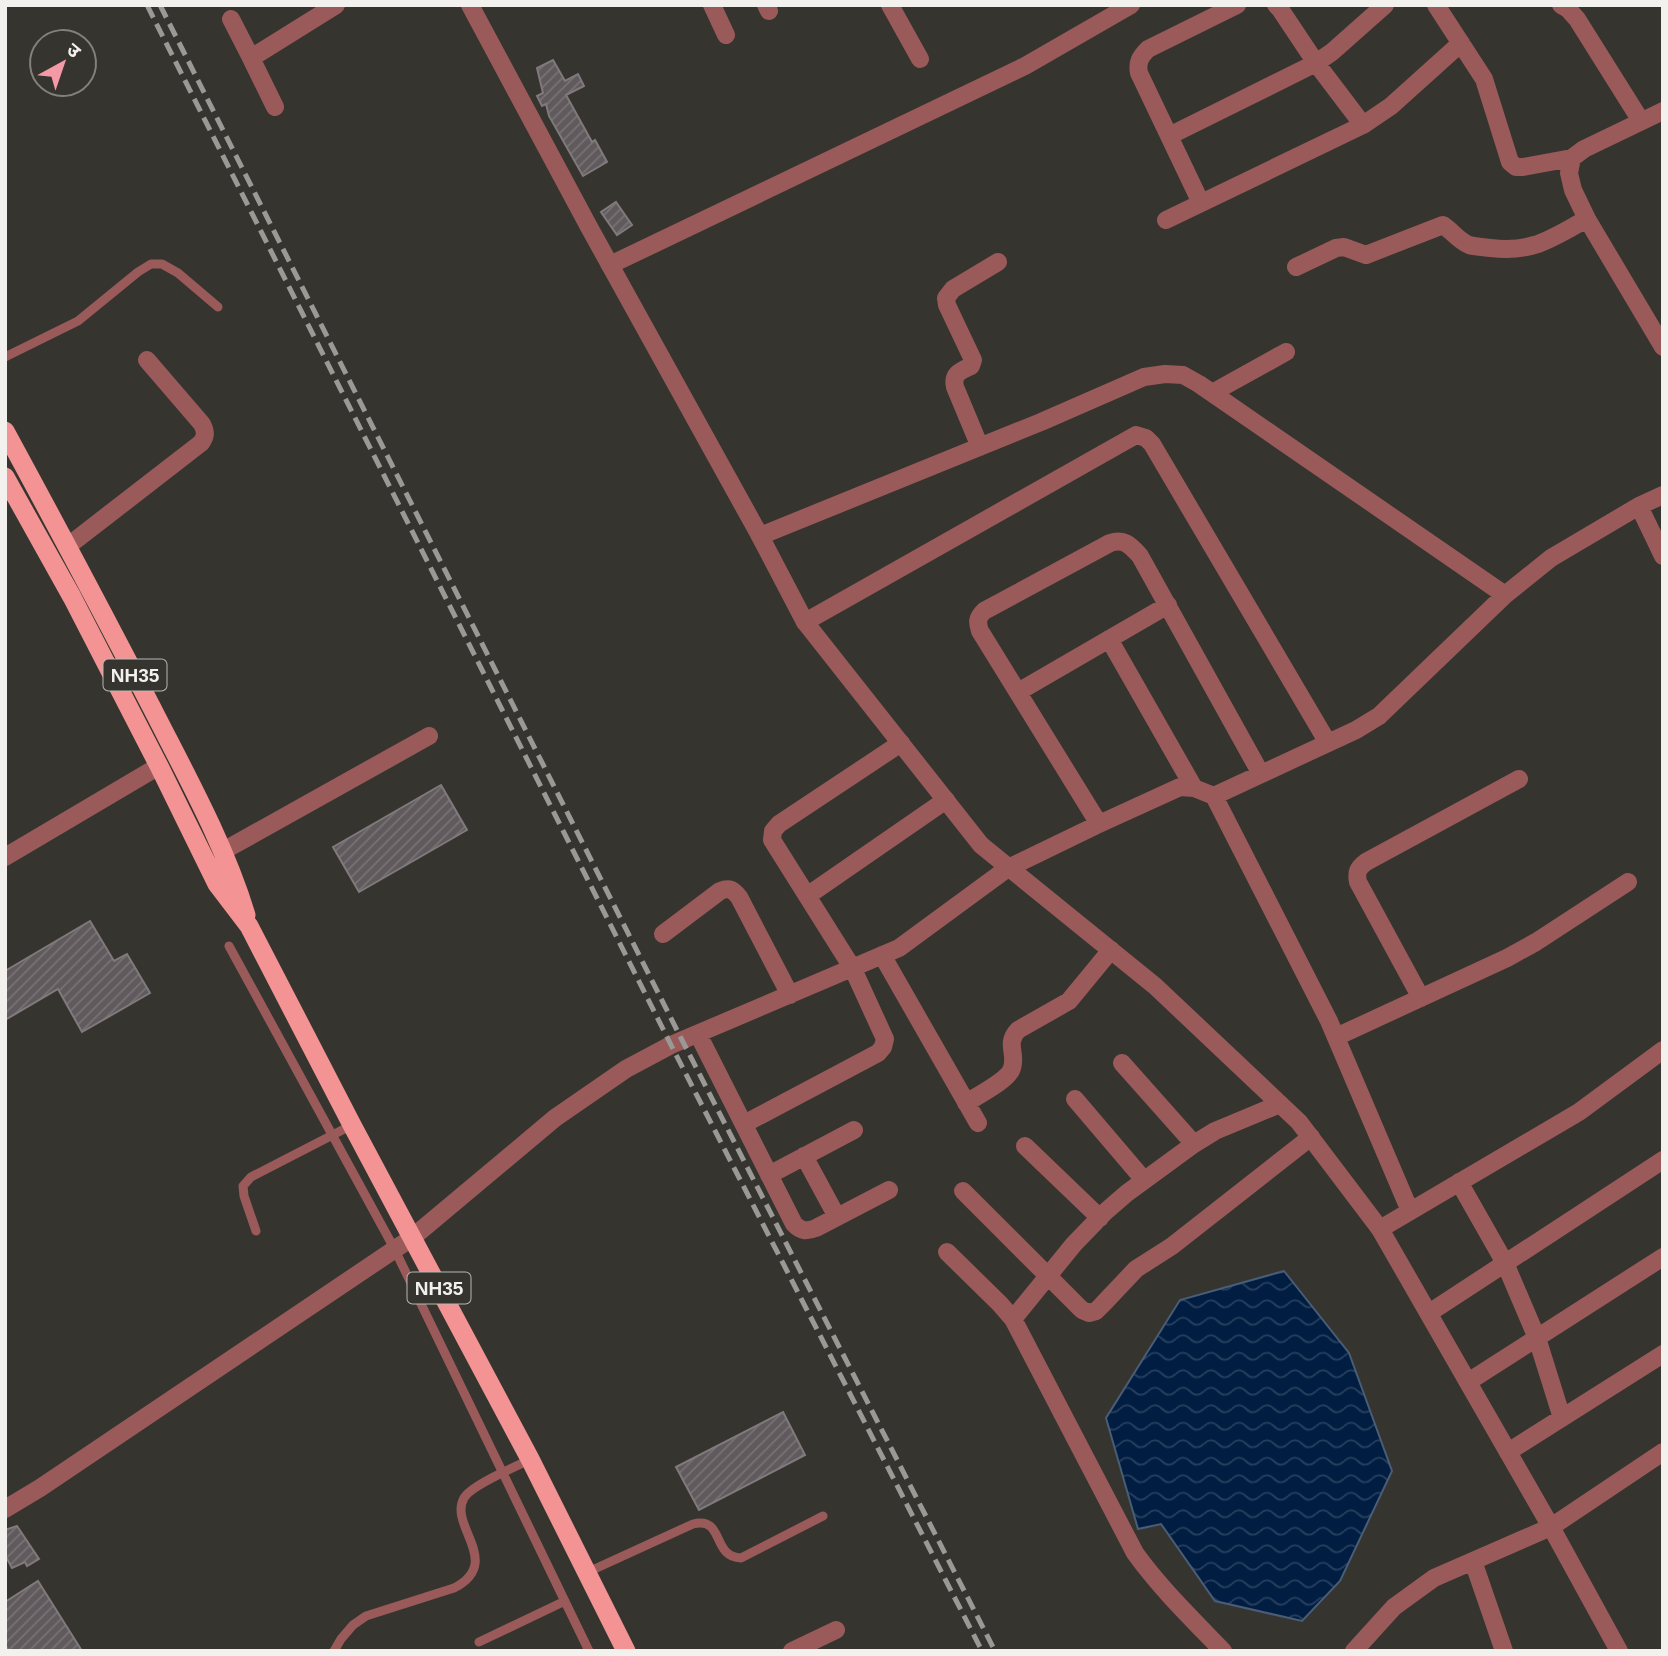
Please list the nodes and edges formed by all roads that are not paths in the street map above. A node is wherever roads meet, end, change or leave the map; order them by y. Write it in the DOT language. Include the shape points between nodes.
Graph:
graph roads {
  1 [pos="336,5"];
  2 [pos="470,5"];
  3 [pos="712,5"];
  4 [pos="890,5"];
  5 [pos="1131,5"];
  6 [pos="1237,5"];
  7 [pos="1276,5"];
  8 [pos="1385,5"];
  9 [pos="1436,5"];
  10 [pos="1561,5"];
  11 [pos="231,19"];
  12 [pos="726,35"];
  13 [pos="1461,43"];
  14 [pos="251,58"];
  15 [pos="920,60"];
  16 [pos="1316,63"];
  17 [pos="275,107"];
  18 [pos="1663,111"];
  19 [pos="1641,121"];
  20 [pos="1363,125"];
  21 [pos="1169,136"];
  22 [pos="1572,158"];
  23 [pos="1201,203"];
  24 [pos="1587,219"];
  25 [pos="1166,220"];
  26 [pos="998,262"];
  27 [pos="610,265"];
  28 [pos="1296,267"];
  29 [pos="218,307"];
  30 [pos="1663,347"];
  31 [pos="1286,352"];
  32 [pos="5,358"];
  33 [pos="146,360"];
  34 [pos="1212,393"];
  35 [pos="5,431"];
  36 [pos="980,447"];
  37 [pos="5,477"];
  38 [pos="1663,495"];
  39 [pos="1639,506"];
  40 [pos="760,536"];
  41 [pos="68,546"];
  42 [pos="1663,556"];
  43 [pos="1505,595"];
  44 [pos="1168,605"];
  45 [pos="805,622"];
  46 [pos="1109,639"];
  47 [pos="1018,692"];
  48 [pos="429,736"];
  49 [pos="901,743"];
  50 [pos="1328,743"];
  51 [pos="159,766"];
  52 [pos="1261,774"];
  53 [pos="1519,779"];
  54 [pos="1194,788"];
  55 [pos="1214,796"];
  56 [pos="946,800"];
  57 [pos="1099,824"];
  58 [pos="222,851"];
  59 [pos="5,857"];
  60 [pos="1008,868"];
  61 [pos="1628,882"];
  62 [pos="807,897"];
  63 [pos="249,926"];
  64 [pos="663,934"];
  65 [pos="229,946"];
  66 [pos="1111,950"];
  67 [pos="882,955"];
  68 [pos="853,969"];
  69 [pos="790,995"];
  70 [pos="1421,998"];
  71 [pos="698,1034"];
  72 [pos="1336,1037"];
  73 [pos="1663,1050"];
  74 [pos="1122,1063"];
  75 [pos="1075,1100"];
  76 [pos="966,1103"];
  77 [pos="1280,1104"];
  78 [pos="978,1123"];
  79 [pos="744,1124"];
  80 [pos="352,1125"];
  81 [pos="854,1130"];
  82 [pos="331,1134"];
  83 [pos="1311,1137"];
  84 [pos="1194,1143"];
  85 [pos="1026,1146"];
  86 [pos="804,1156"];
  87 [pos="1663,1160"];
  88 [pos="769,1175"];
  89 [pos="1144,1180"];
  90 [pos="1459,1182"];
  91 [pos="888,1190"];
  92 [pos="963,1191"];
  93 [pos="1410,1211"];
  94 [pos="837,1217"];
  95 [pos="1100,1217"];
  96 [pos="1380,1228"];
  97 [pos="256,1231"];
  98 [pos="412,1237"];
  99 [pos="394,1248"];
  100 [pos="947,1252"];
  101 [pos="1663,1257"];
  102 [pos="1505,1263"];
  103 [pos="1049,1276"];
  104 [pos="1429,1313"];
  105 [pos="1013,1320"];
  106 [pos="1538,1338"];
  107 [pos="1663,1354"];
  108 [pos="1468,1382"];
  109 [pos="1562,1418"];
  110 [pos="1508,1452"];
  111 [pos="1663,1452"];
  112 [pos="530,1459"];
  113 [pos="503,1473"];
  114 [pos="5,1509"];
  115 [pos="823,1516"];
  116 [pos="1551,1527"];
  117 [pos="1473,1561"];
  118 [pos="587,1572"];
  119 [pos="565,1601"];
  120 [pos="836,1630"];
  121 [pos="479,1642"];
  122 [pos="334,1651"];
  123 [pos="589,1651"];
  124 [pos="626,1651"];
  125 [pos="792,1651"];
  126 [pos="1223,1651"];
  127 [pos="1354,1651"];
  128 [pos="1504,1651"];
  129 [pos="1619,1651"];
  1 -- 14 [label="street"];
  2 -- 27 [label="street"];
  3 -- 12 [label="street"];
  4 -- 15 [label="street"];
  5 -- 27 [label="street" via="1025,66"];
  6 -- 21 [label="street" via="1141,56 1139,74"];
  7 -- 16 [label="street"];
  8 -- 16 [label="street"];
  9 -- 13 [label="street"];
  10 -- 19 [label="street" via="1577,19"];
  11 -- 14 [label="street"];
  13 -- 20 [label="street"];
  13 -- 22 [label="street" via="1485,79 1510,162 1523,167"];
  14 -- 17 [label="street"];
  16 -- 20 [label="street"];
  16 -- 21 [label="street"];
  18 -- 19 [label="street"];
  19 -- 22 [label="street"];
  20 -- 23 [label="street"];
  21 -- 23 [label="street"];
  22 -- 24 [label="street" via="1573,190"];
  23 -- 25 [label="street"];
  24 -- 28 [label="street" via="1541,244 1521,249 1470,245 1443,225 1366,255 1336,248"];
  24 -- 30 [label="street"];
  26 -- 36 [label="street" via="953,289 946,299 973,360 954,380"];
  27 -- 40 [label="street"];
  29 -- 32 [label="lane" via="178,273 151,264 78,321"];
  31 -- 34 [label="street"];
  33 -- 41 [label="street" via="202,424 205,437"];
  34 -- 36 [label="street" via="1183,375 1144,377"];
  34 -- 43 [label="street"];
  35 -- 41 [label="highway, NH35"];
  36 -- 40 [label="street"];
  37 -- 51 [label="highway, NH35"];
  38 -- 39 [label="street"];
  39 -- 42 [label="street"];
  39 -- 43 [label="street" via="1552,558"];
  40 -- 45 [label="street"];
  41 -- 58 [label="highway, NH35"];
  43 -- 50 [label="street" via="1379,716"];
  44 -- 46 [label="street"];
  44 -- 47 [label="street" via="1140,556 1129,543 1118,540 984,611 977,622 980,631"];
  44 -- 52 [label="street"];
  45 -- 49 [label="street"];
  45 -- 50 [label="street" via="1136,435 1152,444"];
  46 -- 47 [label="street"];
  46 -- 54 [label="street"];
  47 -- 57 [label="street"];
  48 -- 58 [label="street"];
  49 -- 56 [label="street"];
  49 -- 62 [label="street" via="773,831 772,840"];
  50 -- 52 [label="street"];
  51 -- 59 [label="street"];
  51 -- 63 [label="highway, NH35" via="217,884"];
  52 -- 55 [label="street"];
  53 -- 70 [label="street" via="1359,867 1359,882"];
  54 -- 55 [label="street"];
  54 -- 57 [label="street" via="1180,787"];
  55 -- 72 [label="street"];
  56 -- 60 [label="street" via="981,845"];
  56 -- 62 [label="street"];
  57 -- 60 [label="street"];
  58 -- 63 [label="highway, NH35"];
  60 -- 66 [label="street"];
  60 -- 67 [label="street" via="899,948"];
  61 -- 70 [label="street" via="1536,942"];
  62 -- 68 [label="street"];
  63 -- 80 [label="highway, NH35"];
  64 -- 69 [label="street" via="720,891 733,890"];
  65 -- 82 [label="lane"];
  66 -- 76 [label="street" via="1069,1001 1013,1035 1013,1068"];
  66 -- 77 [label="street"];
  67 -- 68 [label="street"];
  67 -- 76 [label="street"];
  68 -- 69 [label="street"];
  68 -- 79 [label="street" via="885,1039 883,1047"];
  69 -- 71 [label="street"];
  70 -- 72 [label="street"];
  71 -- 79 [label="street"];
  71 -- 98 [label="street" via="626,1069 555,1118"];
  72 -- 93 [label="street"];
  73 -- 90 [label="street" via="1579,1112"];
  74 -- 84 [label="street"];
  75 -- 89 [label="street"];
  76 -- 78 [label="street"];
  77 -- 83 [label="street"];
  77 -- 84 [label="street"];
  79 -- 88 [label="street"];
  80 -- 82 [label="lane"];
  80 -- 98 [label="highway, NH35"];
  81 -- 86 [label="street"];
  82 -- 97 [label="lane" via="243,1185"];
  82 -- 99 [label="lane"];
  83 -- 96 [label="street"];
  83 -- 103 [label="street" via="1136,1269 1096,1311 1082,1310"];
  84 -- 89 [label="street"];
  85 -- 95 [label="street"];
  86 -- 88 [label="street"];
  86 -- 94 [label="street"];
  87 -- 102 [label="street"];
  88 -- 94 [label="street" via="799,1229 807,1231"];
  89 -- 95 [label="street"];
  90 -- 93 [label="street"];
  90 -- 102 [label="street"];
  91 -- 94 [label="street"];
  92 -- 103 [label="street"];
  93 -- 96 [label="street"];
  95 -- 103 [label="street"];
  96 -- 104 [label="street"];
  98 -- 99 [label="street"];
  98 -- 112 [label="highway, NH35"];
  99 -- 113 [label="lane"];
  99 -- 114 [label="street"];
  100 -- 105 [label="street"];
  101 -- 106 [label="street"];
  102 -- 104 [label="street"];
  102 -- 106 [label="street"];
  103 -- 105 [label="street"];
  104 -- 108 [label="street"];
  105 -- 126 [label="street" via="1135,1553"];
  106 -- 108 [label="street"];
  106 -- 109 [label="street"];
  107 -- 109 [label="street"];
  108 -- 110 [label="street"];
  109 -- 110 [label="street"];
  110 -- 116 [label="street"];
  111 -- 116 [label="street"];
  112 -- 113 [label="lane"];
  112 -- 118 [label="highway, NH35"];
  113 -- 119 [label="lane"];
  113 -- 122 [label="lane" via="463,1499 460,1510 475,1555 466,1582 366,1616 353,1625"];
  115 -- 118 [label="lane" via="741,1558 727,1555 713,1528 701,1522"];
  116 -- 117 [label="street"];
  116 -- 129 [label="street"];
  117 -- 127 [label="street" via="1433,1578 1394,1606"];
  117 -- 128 [label="street"];
  118 -- 124 [label="highway, NH35"];
  119 -- 121 [label="lane"];
  119 -- 123 [label="lane"];
  120 -- 125 [label="street"];
}
